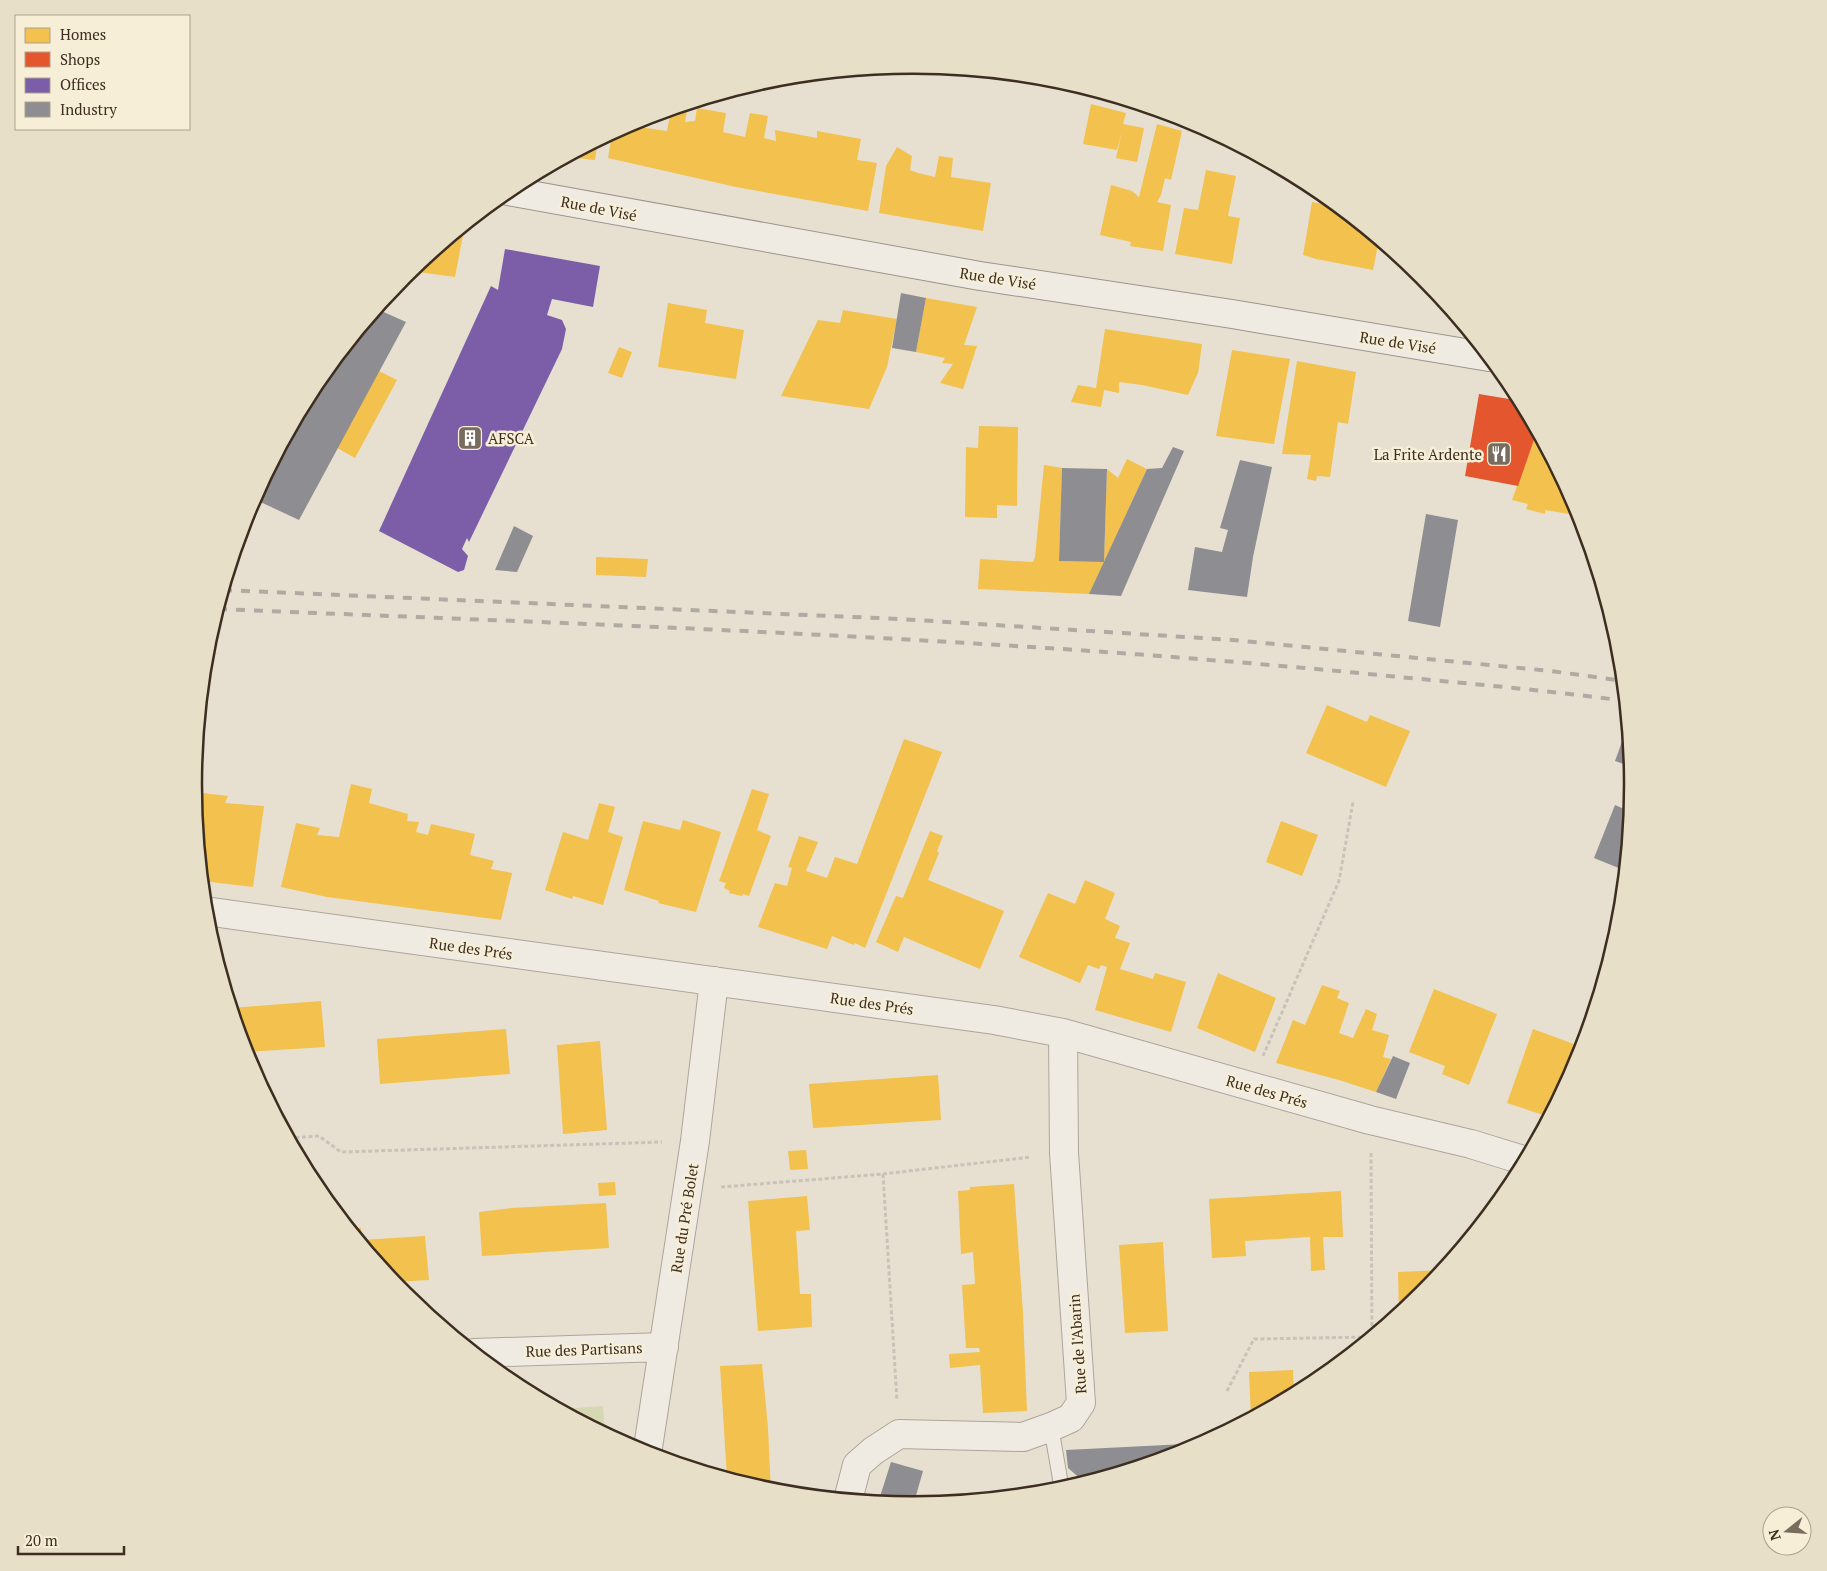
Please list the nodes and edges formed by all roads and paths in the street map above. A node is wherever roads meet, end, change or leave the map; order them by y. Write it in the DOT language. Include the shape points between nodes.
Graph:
graph roads {
  1 [pos="519,193"];
  2 [pos="1481,356"];
  3 [pos="1353,802"];
  4 [pos="213,912"];
  5 [pos="714,981"];
  6 [pos="1063,1034"];
  7 [pos="1250,1086"];
  8 [pos="1370,1120"];
  9 [pos="295,1138"];
  10 [pos="695,1142"];
  11 [pos="1064,1153"];
  12 [pos="1519,1159"];
  13 [pos="883,1174"];
  14 [pos="688,1189"];
  15 [pos="1372,1330"];
  16 [pos="1363,1337"];
  17 [pos="664,1346"];
  18 [pos="484,1353"];
  19 [pos="1227,1391"];
  20 [pos="1051,1427"];
  21 [pos="899,1434"];
  22 [pos="649,1446"];
  23 [pos="1061,1482"];
  24 [pos="850,1494"];
  1 -- 2 [label="street, Rue de Visé" via="980,276"];
  3 -- 7 [label="path" via="1339,882"];
  4 -- 5 [label="street, Rue des Prés"];
  5 -- 6 [label="street, Rue des Prés" via="994,1020"];
  5 -- 10 [label="street, Rue du Pré Bolet"];
  6 -- 7 [label="street, Rue des Prés"];
  6 -- 11 [label="street, Rue de l'Abarin"];
  7 -- 8 [label="street, Rue des Prés"];
  8 -- 12 [label="street, Rue des Prés"];
  8 -- 15 [label="path"];
  9 -- 10 [label="path" via="319,1136 341,1152"];
  10 -- 14 [label="street, Rue du Pré Bolet"];
  11 -- 13 [label="path"];
  11 -- 20 [label="street, Rue de l'Abarin" via="1081,1403 1071,1418"];
  13 -- 14 [label="path"];
  13 -- 21 [label="path"];
  14 -- 17 [label="street, Rue du Pré Bolet"];
  16 -- 19 [label="path" via="1254,1339"];
  17 -- 18 [label="street, Rue des Partisans"];
  17 -- 22 [label="street, Rue du Pré Bolet"];
  20 -- 21 [label="street, Rue de l'Abarin" via="1023,1437"];
  20 -- 23 [label="lane"];
  21 -- 24 [label="street" via="873,1450 857,1465"];
}
